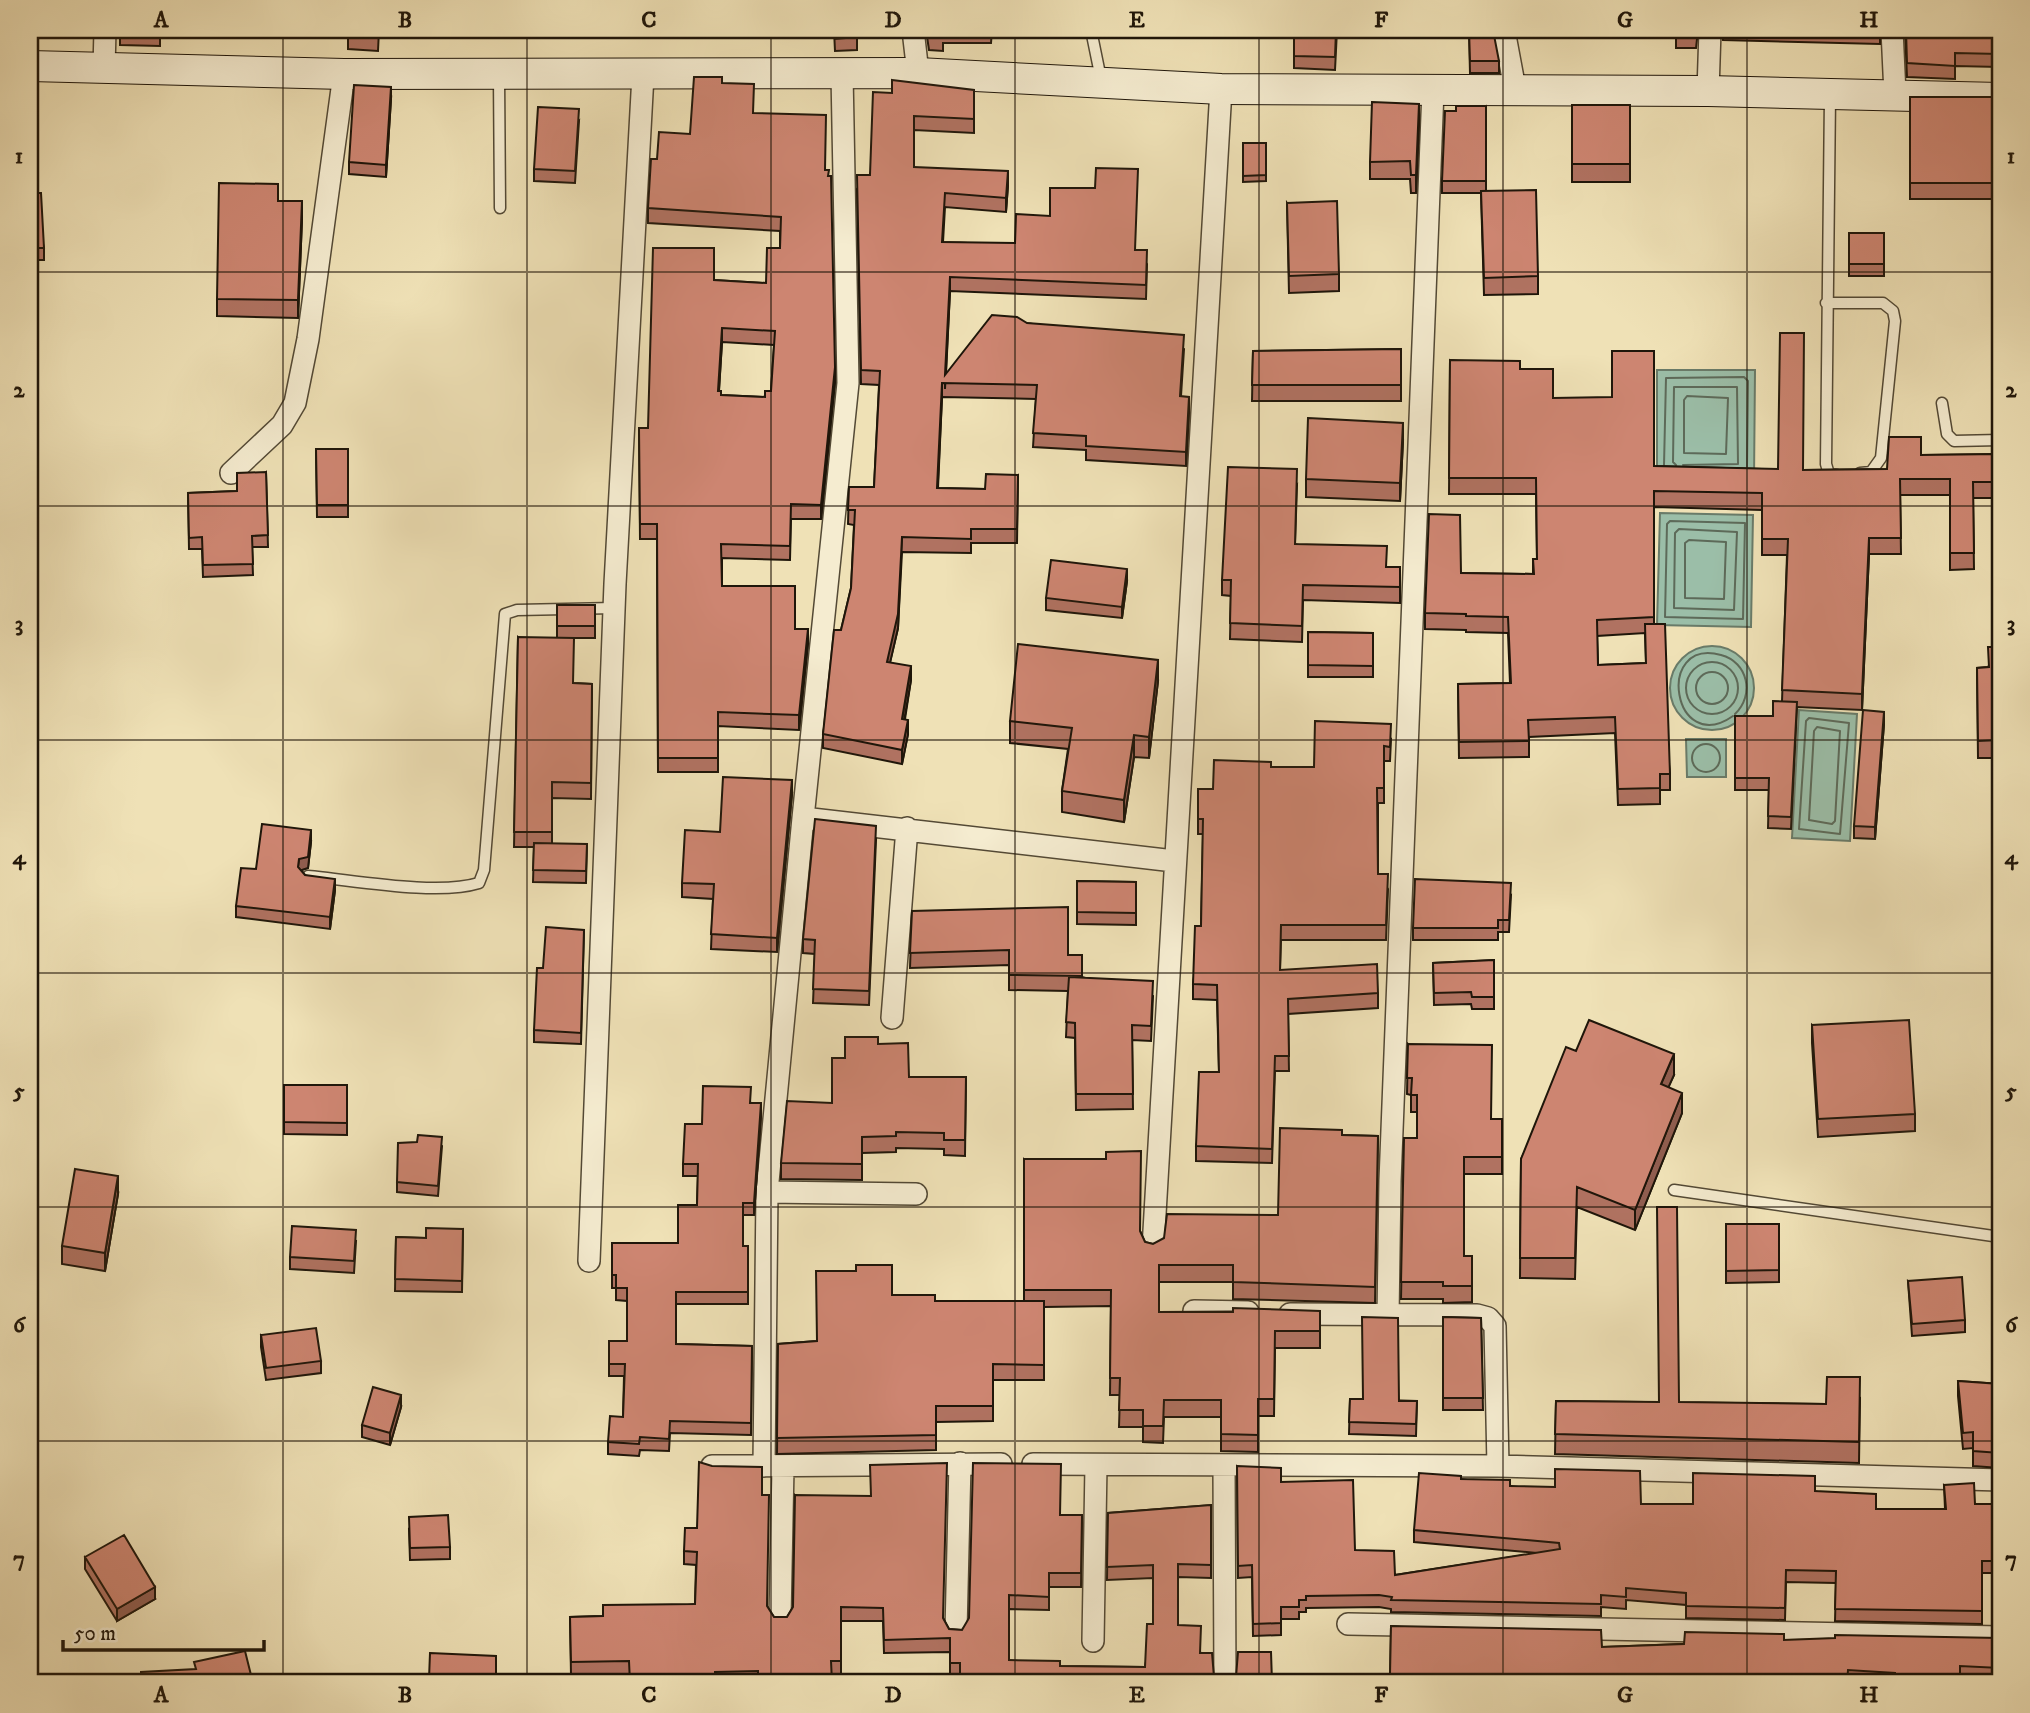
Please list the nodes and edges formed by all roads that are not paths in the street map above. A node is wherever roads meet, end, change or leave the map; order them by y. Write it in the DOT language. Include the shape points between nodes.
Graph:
graph roads {
  1 [pos="105,30"];
  2 [pos="913,30"];
  3 [pos="1091,30"];
  4 [pos="1504,30"];
  5 [pos="1710,30"];
  6 [pos="1892,30"];
  7 [pos="30,66"];
  8 [pos="104,68"];
  9 [pos="499,73"];
  10 [pos="918,73"];
  11 [pos="344,74"];
  12 [pos="842,74"];
  13 [pos="643,75"];
  14 [pos="1101,82"];
  15 [pos="1221,89"];
  16 [pos="1515,89"];
  17 [pos="1433,90"];
  18 [pos="1708,91"];
  19 [pos="1830,94"];
  20 [pos="1895,94"];
  21 [pos="2000,98"];
  22 [pos="500,208"];
  23 [pos="1826,303"];
  24 [pos="1942,403"];
  25 [pos="2000,440"];
  26 [pos="231,472"];
  27 [pos="614,608"];
  28 [pos="803,818"];
  29 [pos="907,828"];
  30 [pos="1174,861"];
  31 [pos="305,876"];
  32 [pos="892,1018"];
  33 [pos="1674,1189"];
  34 [pos="767,1192"];
  35 [pos="916,1194"];
  36 [pos="2000,1237"];
  37 [pos="1153,1248"];
  38 [pos="589,1261"];
  39 [pos="1194,1311"];
  40 [pos="1388,1317"];
  41 [pos="960,1463"];
  42 [pos="712,1465"];
  43 [pos="1096,1465"];
  44 [pos="1224,1465"];
  45 [pos="1498,1465"];
  46 [pos="774,1467"];
  47 [pos="2000,1480"];
  48 [pos="780,1619"];
  49 [pos="1348,1624"];
  50 [pos="956,1632"];
  51 [pos="2000,1637"];
  52 [pos="1093,1641"];
  53 [pos="1224,1683"];
  1 -- 8 [label="street"];
  2 -- 10 [label="street"];
  3 -- 14 [label="lane"];
  4 -- 16 [label="street"];
  5 -- 18 [label="street"];
  6 -- 20 [label="street"];
  7 -- 8 [label="street"];
  8 -- 11 [label="street"];
  9 -- 11 [label="street"];
  9 -- 13 [label="street"];
  9 -- 22 [label="lane"];
  10 -- 12 [label="street"];
  10 -- 14 [label="street"];
  11 -- 26 [label="street" via="310,327 295,403 282,425"];
  12 -- 13 [label="street"];
  12 -- 28 [label="street" via="848,383"];
  13 -- 27 [label="street"];
  14 -- 15 [label="street"];
  15 -- 17 [label="street"];
  15 -- 30 [label="street" via="1198,337"];
  16 -- 17 [label="street"];
  16 -- 18 [label="street"];
  17 -- 40 [label="street"];
  18 -- 19 [label="street"];
  19 -- 20 [label="street"];
  19 -- 23 [label="lane"];
  20 -- 21 [label="street"];
  23 -- 23 [label="lane" via="1827,469 1832,475 1871,472 1881,458 1893,311 1883,303"];
  24 -- 25 [label="lane" via="1947,434 1954,441"];
  27 -- 31 [label="lane" via="505,614 484,870 479,883 417,886"];
  27 -- 38 [label="street"];
  28 -- 29 [label="street"];
  28 -- 34 [label="street"];
  29 -- 30 [label="street"];
  29 -- 32 [label="street"];
  30 -- 37 [label="street"];
  33 -- 36 [label="lane"];
  34 -- 35 [label="street"];
  34 -- 46 [label="street"];
  39 -- 40 [label="street"];
  40 -- 45 [label="street" via="1477,1315 1495,1326"];
  41 -- 43 [label="street"];
  41 -- 46 [label="street"];
  41 -- 50 [label="street"];
  42 -- 46 [label="street"];
  43 -- 44 [label="street"];
  43 -- 52 [label="street"];
  44 -- 45 [label="street"];
  44 -- 53 [label="street"];
  45 -- 47 [label="street"];
  46 -- 48 [label="street"];
  49 -- 51 [label="street"];
}
